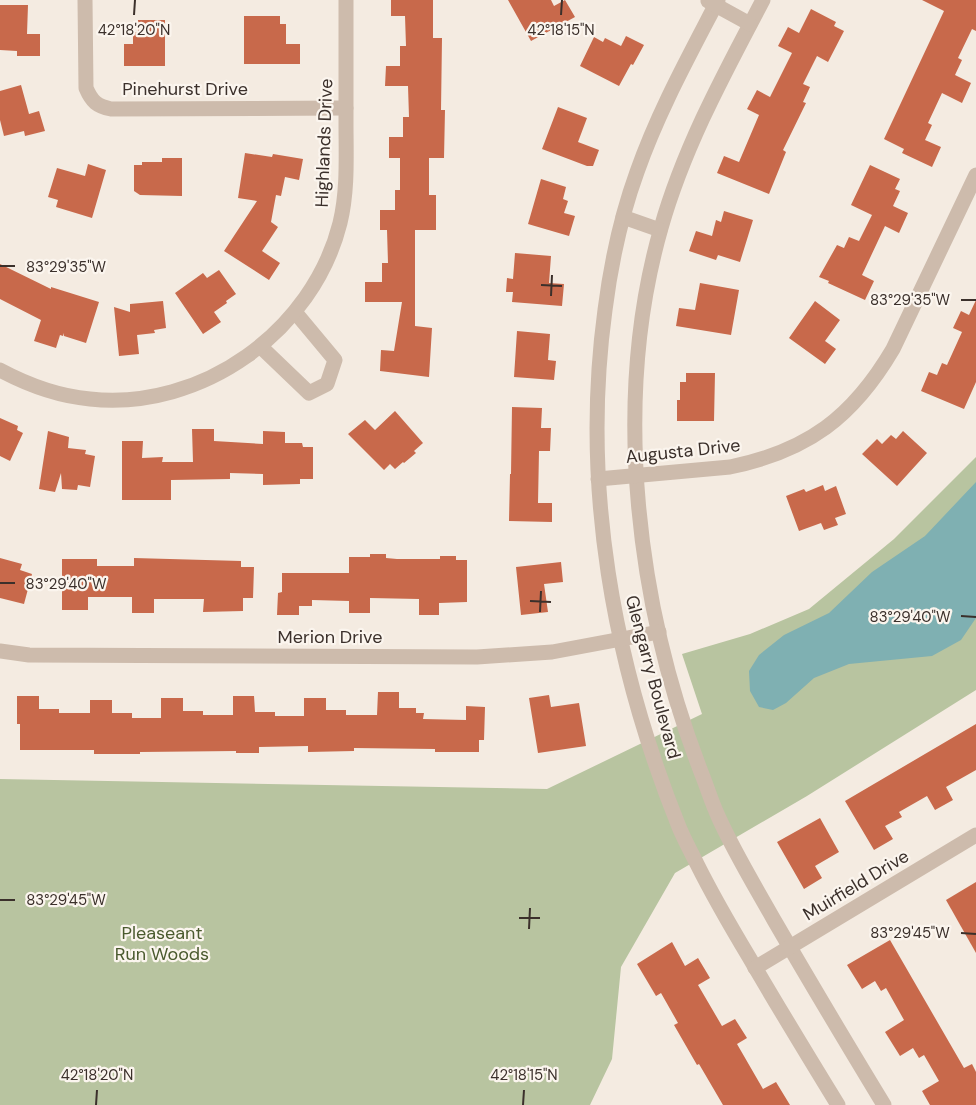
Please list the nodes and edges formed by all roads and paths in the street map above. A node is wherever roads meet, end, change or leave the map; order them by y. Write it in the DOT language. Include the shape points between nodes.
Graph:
graph roads {
  1 [pos="85,0"];
  2 [pos="346,0"];
  3 [pos="763,0"];
  4 [pos="713,2"];
  5 [pos="750,24"];
  6 [pos="346,108"];
  7 [pos="976,175"];
  8 [pos="623,217"];
  9 [pos="660,230"];
  10 [pos="295,312"];
  11 [pos="261,346"];
  12 [pos="0,370"];
  13 [pos="636,476"];
  14 [pos="598,479"];
  15 [pos="659,632"];
  16 [pos="620,640"];
  17 [pos="0,651"];
  18 [pos="976,835"];
  19 [pos="790,947"];
  20 [pos="755,968"];
  21 [pos="838,1105"];
  22 [pos="884,1105"];
  1 -- 6 [label="street, Pinehurst Drive" via="86,88 90,98 102,107"];
  2 -- 6 [label="street, Highlands Drive"];
  3 -- 5 [label="street, Glengarry Boulevard"];
  4 -- 5 [label="street"];
  4 -- 8 [label="street, Glengarry Boulevard" via="658,119"];
  5 -- 9 [label="street, Glengarry Boulevard" via="692,141"];
  6 -- 10 [label="street, Highlands Drive" via="346,181 339,223 322,270"];
  7 -- 13 [label="street, Augusta Drive" via="893,349 862,395 842,415 796,446 760,460 730,467"];
  8 -- 9 [label="street"];
  8 -- 14 [label="street, Glengarry Boulevard" via="600,346"];
  9 -- 13 [label="street, Glengarry Boulevard" via="639,349"];
  10 -- 11 [label="street, Highlands Drive"];
  10 -- 11 [label="street" via="335,360 327,384 309,393"];
  11 -- 12 [label="street, Highlands Drive" via="201,382 133,399 63,395"];
  13 -- 14 [label="street, Augusta Drive"];
  13 -- 15 [label="street, Glengarry Boulevard" via="644,551"];
  14 -- 16 [label="street, Glengarry Boulevard" via="605,555"];
  15 -- 16 [label="street, Merion Drive"];
  15 -- 19 [label="street, Glengarry Boulevard" via="681,715 716,813"];
  16 -- 17 [label="street, Merion Drive" via="552,652 477,657 29,655"];
  16 -- 20 [label="street, Glengarry Boulevard" via="643,728 680,829"];
  18 -- 19 [label="street, Muirfield Drive"];
  19 -- 20 [label="street, Muirfield Drive"];
  19 -- 22 [label="street, Glengarry Boulevard"];
  20 -- 21 [label="street, Glengarry Boulevard"];
}
